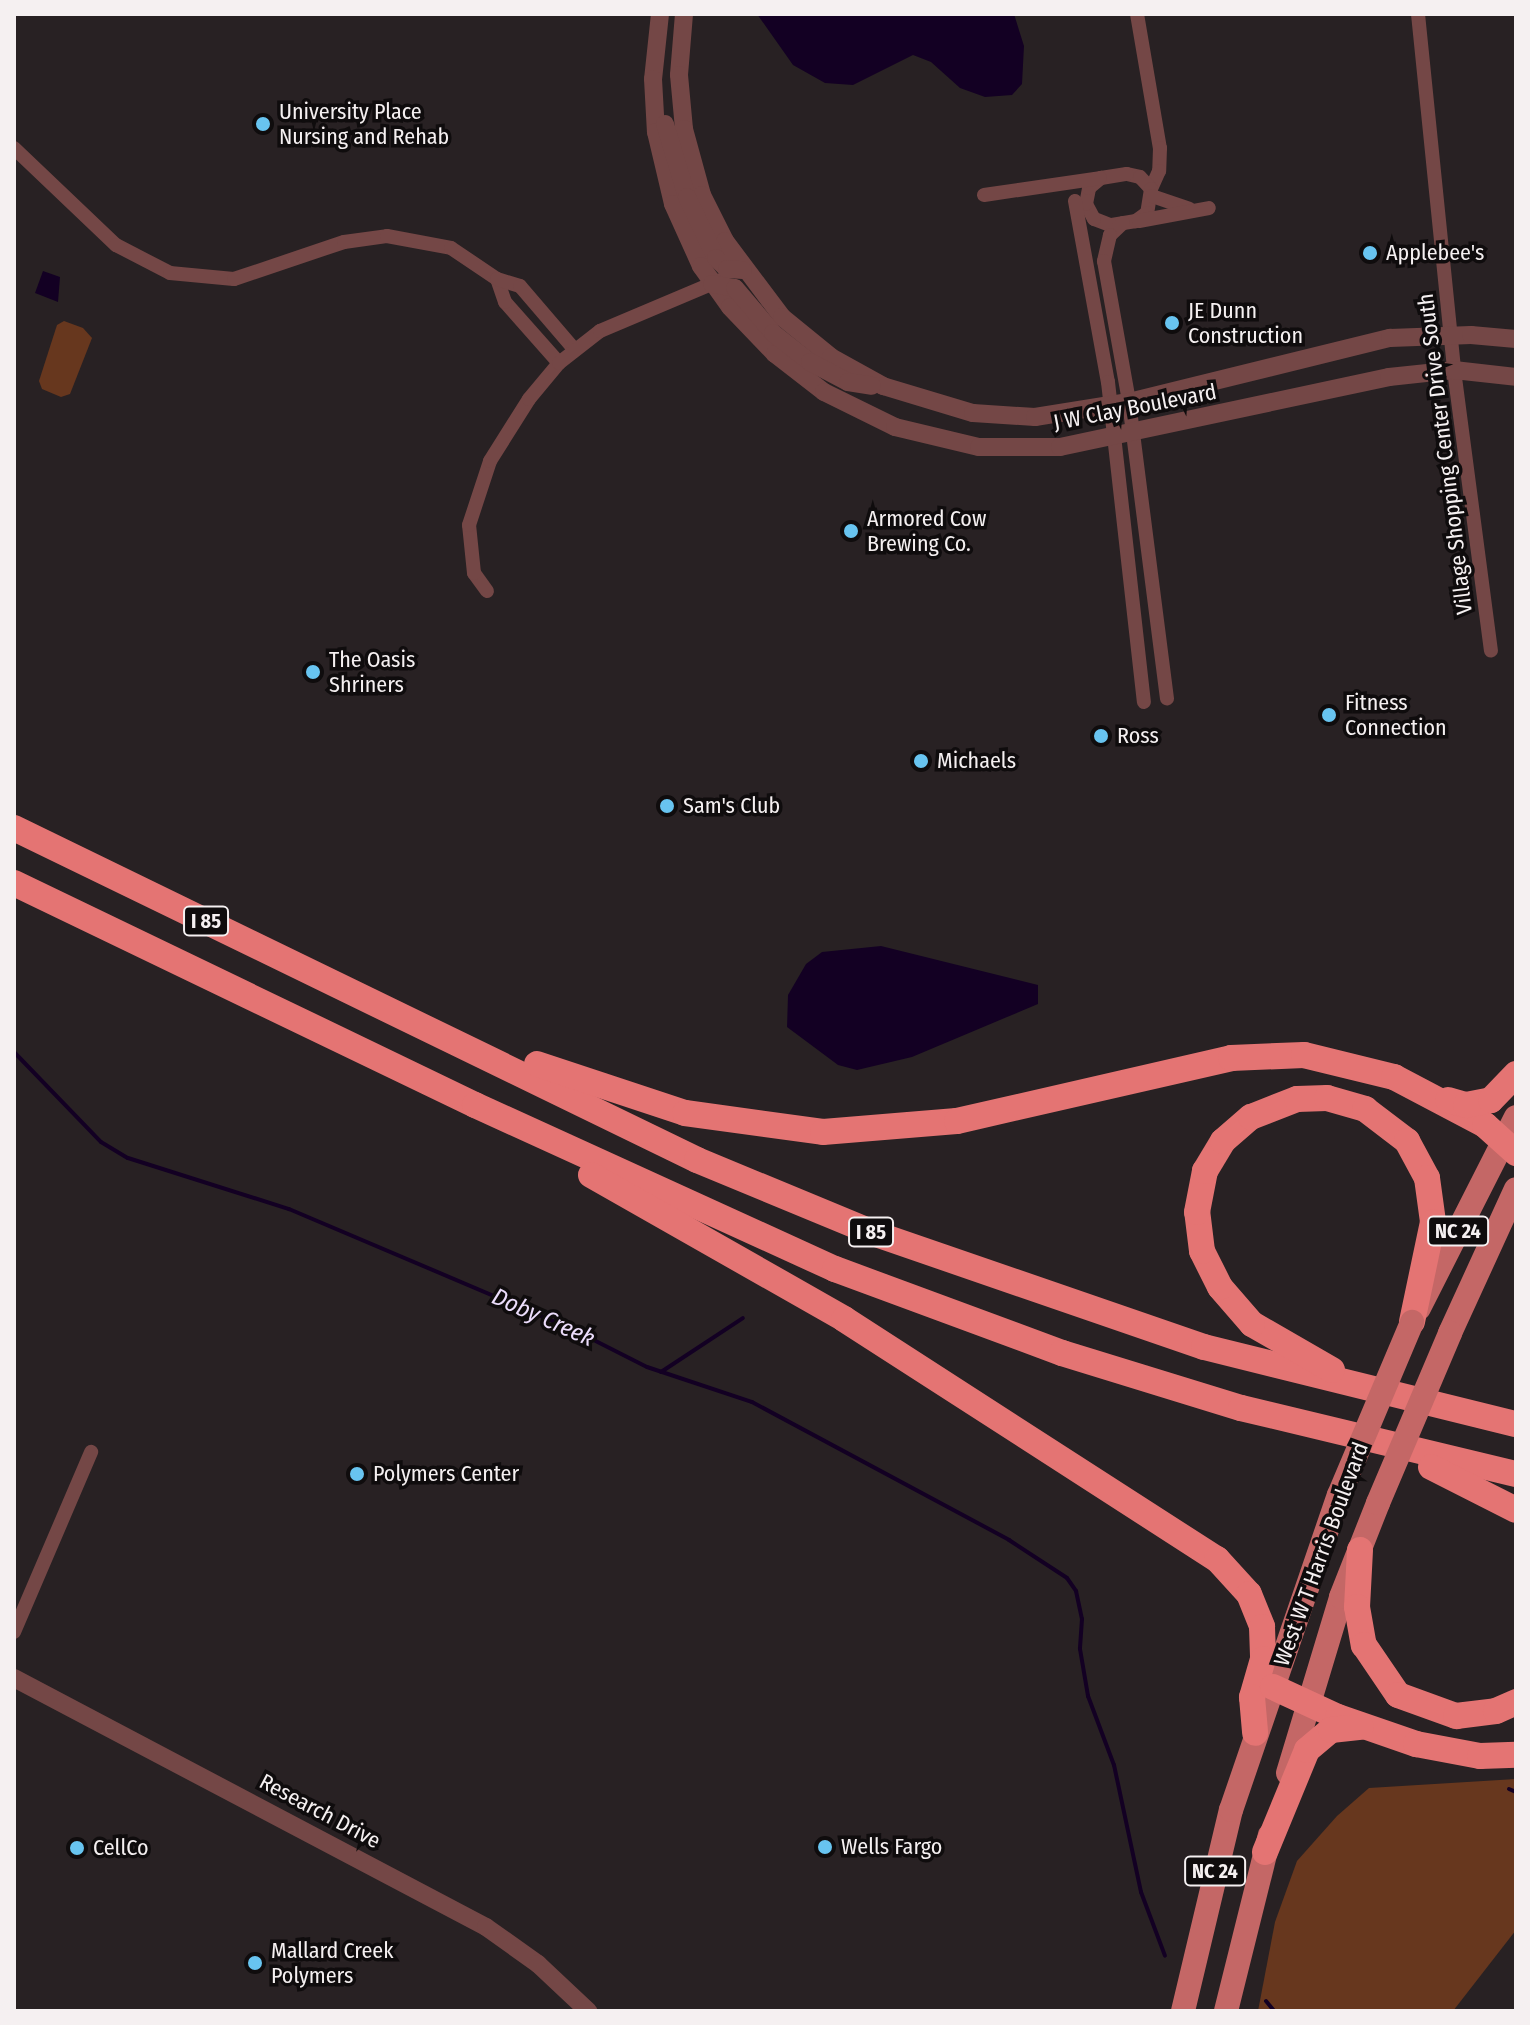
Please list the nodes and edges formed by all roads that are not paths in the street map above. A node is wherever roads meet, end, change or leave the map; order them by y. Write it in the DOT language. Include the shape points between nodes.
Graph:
graph roads {
  1 [pos="660,14"];
  2 [pos="684,14"];
  3 [pos="1137,14"];
  4 [pos="1418,14"];
  5 [pos="653,92"];
  6 [pos="1155,131"];
  7 [pos="14,148"];
  8 [pos="1127,174"];
  9 [pos="1101,178"];
  10 [pos="1152,192"];
  11 [pos="1075,201"];
  12 [pos="1209,208"];
  13 [pos="1194,210"];
  14 [pos="1089,214"];
  15 [pos="1129,222"];
  16 [pos="743,270"];
  17 [pos="497,279"];
  18 [pos="712,284"];
  19 [pos="1452,335"];
  20 [pos="1516,339"];
  21 [pos="574,349"];
  22 [pos="559,363"];
  23 [pos="1454,370"];
  24 [pos="1516,377"];
  25 [pos="883,386"];
  26 [pos="1120,404"];
  27 [pos="1134,434"];
  28 [pos="1112,439"];
  29 [pos="487,591"];
  30 [pos="1491,651"];
  31 [pos="1167,699"];
  32 [pos="1144,702"];
  33 [pos="14,828"];
  34 [pos="14,883"];
  35 [pos="398,1013"];
  36 [pos="1516,1074"];
  37 [pos="1425,1093"];
  38 [pos="475,1105"];
  39 [pos="1512,1137"];
  40 [pos="1516,1189"];
  41 [pos="1412,1322"];
  42 [pos="1367,1388"];
  43 [pos="1516,1424"];
  44 [pos="1387,1447"];
  45 [pos="91,1452"];
  46 [pos="1516,1474"];
  47 [pos="1516,1510"];
  48 [pos="1360,1550"];
  49 [pos="14,1632"];
  50 [pos="14,1678"];
  51 [pos="1273,1687"];
  52 [pos="1516,1702"];
  53 [pos="1308,1705"];
  54 [pos="1362,1727"];
  55 [pos="1255,1733"];
  56 [pos="1516,1755"];
  57 [pos="1265,1852"];
  58 [pos="588,2011"];
  59 [pos="1183,2011"];
  60 [pos="1226,2011"];
  1 -- 5 [label="street, J W Clay Boulevard"];
  2 -- 16 [label="street, J W Clay Boulevard" via="680,91 688,147 712,217"];
  3 -- 6 [label="street"];
  4 -- 19 [label="street, Village Shopping Center Drive South"];
  5 -- 16 [label="street" via="687,197 716,258 727,269"];
  5 -- 18 [label="street, J W Clay Boulevard" via="668,191"];
  6 -- 8 [label="street" via="1147,164"];
  6 -- 10 [label="street" via="1160,158"];
  7 -- 17 [label="street" via="116,245 170,273 234,279 344,242 387,236 451,248"];
  8 -- 9 [label="street"];
  8 -- 10 [label="street" via="1140,177"];
  9 -- 11 [label="street" via="985,200 1051,194"];
  9 -- 14 [label="street" via="1086,195"];
  10 -- 13 [label="street"];
  10 -- 15 [label="street" via="1147,213"];
  11 -- 14 [label="street"];
  11 -- 26 [label="street"];
  12 -- 13 [label="street"];
  13 -- 15 [label="street"];
  14 -- 15 [label="street" via="1102,224"];
  15 -- 26 [label="street" via="1110,235 1104,261"];
  16 -- 18 [label="street"];
  16 -- 25 [label="street, J W Clay Boulevard" via="805,337"];
  17 -- 21 [label="street" via="520,286"];
  17 -- 22 [label="street" via="501,296"];
  18 -- 21 [label="street" via="608,326"];
  18 -- 25 [label="street" via="735,288 773,333 821,369 857,385"];
  18 -- 28 [label="street, J W Clay Boulevard" via="748,329 803,377 895,427 1008,449"];
  19 -- 20 [label="street, J W Clay Boulevard"];
  19 -- 23 [label="street, Village Shopping Center Drive South"];
  19 -- 26 [label="street, J W Clay Boulevard" via="1365,344"];
  21 -- 22 [label="street"];
  22 -- 29 [label="street" via="507,430 478,494 469,540 475,577"];
  23 -- 24 [label="street, J W Clay Boulevard"];
  23 -- 27 [label="street, J W Clay Boulevard" via="1389,377"];
  23 -- 30 [label="street, Village Shopping Center Drive South"];
  25 -- 26 [label="street, J W Clay Boulevard" via="938,405 1005,416 1072,414"];
  26 -- 27 [label="street"];
  26 -- 28 [label="street"];
  27 -- 28 [label="street, J W Clay Boulevard"];
  27 -- 31 [label="street"];
  28 -- 32 [label="street"];
  33 -- 35 [label="highway, I 85"];
  34 -- 38 [label="highway, I 85"];
  35 -- 37 [label="highway" via="636,1100 771,1129 823,1132 944,1123 1196,1065 1270,1055 1364,1066"];
  35 -- 42 [label="highway, I 85" via="697,1160 873,1233 1148,1329"];
  36 -- 37 [label="highway" via="1491,1100 1466,1105"];
  37 -- 39 [label="highway"];
  38 -- 44 [label="highway, I 85" via="781,1246 980,1324 1198,1395"];
  38 -- 55 [label="highway" via="844,1319 1217,1559 1249,1594 1262,1627 1263,1659 1252,1697"];
  39 -- 41 [label="main road, West W T Harris Boulevard / NC 24"];
  40 -- 48 [label="main road, West W T Harris Boulevard / NC 24, bridge"];
  41 -- 42 [label="highway" via="1433,1222 1427,1178 1407,1141 1365,1109 1327,1098 1280,1103 1237,1128 1213,1155 1199,1192 1198,1232 1210,1269 1252,1324"];
  41 -- 51 [label="main road, West W T Harris Boulevard / NC 24, bridge" via="1339,1495"];
  42 -- 43 [label="highway, I 85"];
  44 -- 46 [label="highway, I 85"];
  44 -- 47 [label="highway"];
  45 -- 49 [label="street"];
  48 -- 52 [label="highway" via="1357,1607 1364,1645 1398,1695 1456,1716 1496,1711"];
  48 -- 53 [label="main road, West W T Harris Boulevard / NC 24"];
  50 -- 58 [label="street, Research Drive" via="486,1927 538,1964"];
  51 -- 53 [label="highway"];
  51 -- 55 [label="main road, West W T Harris Boulevard / NC 24"];
  53 -- 54 [label="highway"];
  53 -- 57 [label="main road, West W T Harris Boulevard / NC 24"];
  54 -- 56 [label="highway" via="1450,1752"];
  54 -- 57 [label="highway" via="1331,1730 1307,1750"];
  55 -- 59 [label="main road, West W T Harris Boulevard / NC 24"];
  57 -- 60 [label="main road, West W T Harris Boulevard / NC 24"];
}
